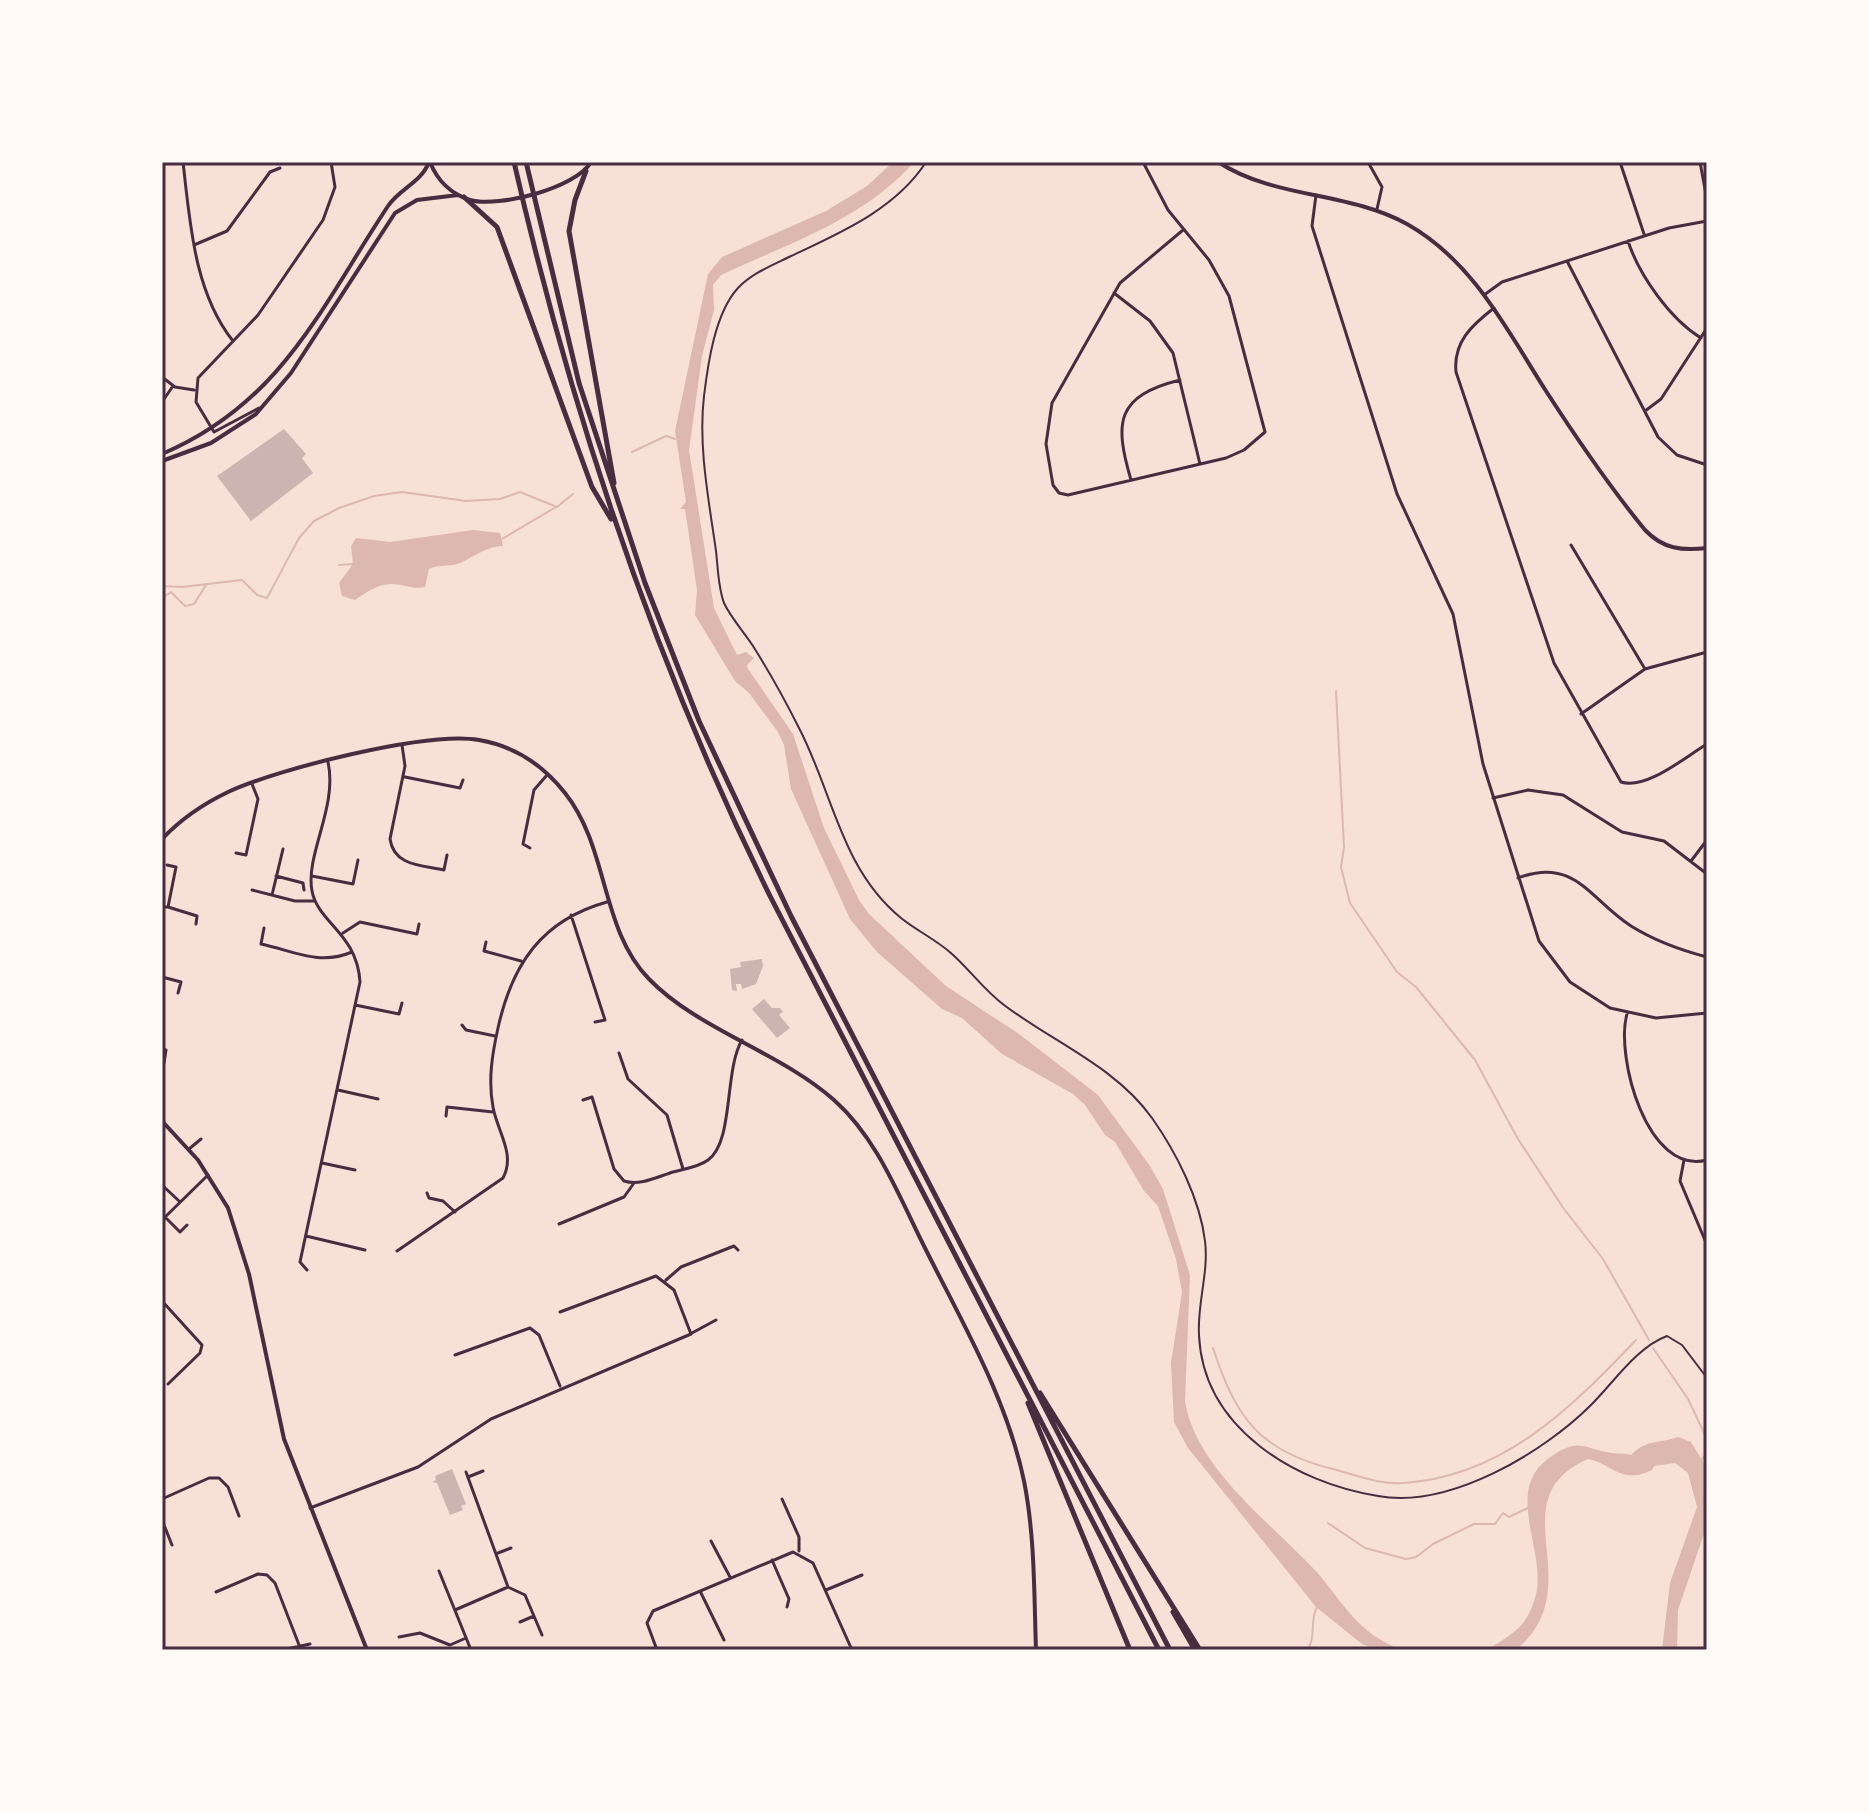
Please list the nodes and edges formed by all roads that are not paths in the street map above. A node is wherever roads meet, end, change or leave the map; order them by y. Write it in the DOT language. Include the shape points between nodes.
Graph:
graph roads {
  1 [pos="183,162"];
  2 [pos="331,162"];
  3 [pos="429,162"];
  4 [pos="514,162"];
  5 [pos="526,162"];
  6 [pos="591,162"];
  7 [pos="1143,162"];
  8 [pos="1218,162"];
  9 [pos="1368,162"];
  10 [pos="1620,162"];
  11 [pos="1700,162"];
  12 [pos="280,168"];
  13 [pos="586,171"];
  14 [pos="1316,195"];
  15 [pos="461,196"];
  16 [pos="1707,200"];
  17 [pos="1377,209"];
  18 [pos="1707,221"];
  19 [pos="1183,230"];
  20 [pos="1644,236"];
  21 [pos="1628,241"];
  22 [pos="194,245"];
  23 [pos="1567,261"];
  24 [pos="1114,293"];
  25 [pos="1484,295"];
  26 [pos="1494,308"];
  27 [pos="1707,328"];
  28 [pos="1701,338"];
  29 [pos="233,341"];
  30 [pos="162,377"];
  31 [pos="1181,379"];
  32 [pos="173,386"];
  33 [pos="194,390"];
  34 [pos="162,402"];
  35 [pos="259,408"];
  36 [pos="1645,411"];
  37 [pos="209,427"];
  38 [pos="162,454"];
  39 [pos="162,461"];
  40 [pos="1200,464"];
  41 [pos="1707,465"];
  42 [pos="1131,480"];
  43 [pos="620,510"];
  44 [pos="616,528"];
  45 [pos="1571,545"];
  46 [pos="1707,548"];
  47 [pos="1707,652"];
  48 [pos="1645,669"];
  49 [pos="1581,714"];
  50 [pos="402,744"];
  51 [pos="1707,744"];
  52 [pos="328,762"];
  53 [pos="548,775"];
  54 [pos="404,776"];
  55 [pos="463,780"];
  56 [pos="251,783"];
  57 [pos="1493,798"];
  58 [pos="162,839"];
  59 [pos="1707,840"];
  60 [pos="530,848"];
  61 [pos="283,849"];
  62 [pos="236,853"];
  63 [pos="447,855"];
  64 [pos="358,860"];
  65 [pos="1691,861"];
  66 [pos="167,865"];
  67 [pos="1707,874"];
  68 [pos="276,876"];
  69 [pos="312,876"];
  70 [pos="1518,878"];
  71 [pos="252,890"];
  72 [pos="304,890"];
  73 [pos="272,895"];
  74 [pos="315,901"];
  75 [pos="607,902"];
  76 [pos="162,907"];
  77 [pos="168,907"];
  78 [pos="571,915"];
  79 [pos="196,924"];
  80 [pos="419,924"];
  81 [pos="264,928"];
  82 [pos="342,933"];
  83 [pos="486,942"];
  84 [pos="352,952"];
  85 [pos="1707,957"];
  86 [pos="521,961"];
  87 [pos="162,977"];
  88 [pos="178,993"];
  89 [pos="402,1003"];
  90 [pos="355,1005"];
  91 [pos="1627,1014"];
  92 [pos="1707,1014"];
  93 [pos="595,1022"];
  94 [pos="462,1025"];
  95 [pos="496,1036"];
  96 [pos="742,1040"];
  97 [pos="162,1049"];
  98 [pos="619,1053"];
  99 [pos="164,1063"];
  100 [pos="337,1090"];
  101 [pos="378,1099"];
  102 [pos="583,1100"];
  103 [pos="493,1112"];
  104 [pos="446,1116"];
  105 [pos="162,1121"];
  106 [pos="201,1139"];
  107 [pos="189,1149"];
  108 [pos="1684,1160"];
  109 [pos="1707,1160"];
  110 [pos="322,1163"];
  111 [pos="683,1169"];
  112 [pos="355,1170"];
  113 [pos="209,1175"];
  114 [pos="634,1183"];
  115 [pos="162,1185"];
  116 [pos="427,1193"];
  117 [pos="180,1202"];
  118 [pos="455,1212"];
  119 [pos="163,1219"];
  120 [pos="559,1224"];
  121 [pos="187,1225"];
  122 [pos="306,1236"];
  123 [pos="1707,1245"];
  124 [pos="365,1250"];
  125 [pos="738,1250"];
  126 [pos="397,1251"];
  127 [pos="307,1270"];
  128 [pos="666,1280"];
  129 [pos="162,1302"];
  130 [pos="560,1312"];
  131 [pos="716,1320"];
  132 [pos="691,1334"];
  133 [pos="455,1355"];
  134 [pos="1028,1375"];
  135 [pos="1020,1380"];
  136 [pos="168,1384"];
  137 [pos="561,1388"];
  138 [pos="483,1471"];
  139 [pos="162,1499"];
  140 [pos="782,1499"];
  141 [pos="310,1508"];
  142 [pos="239,1516"];
  143 [pos="162,1520"];
  144 [pos="711,1541"];
  145 [pos="172,1545"];
  146 [pos="511,1548"];
  147 [pos="498,1553"];
  148 [pos="798,1553"];
  149 [pos="772,1560"];
  150 [pos="439,1571"];
  151 [pos="862,1575"];
  152 [pos="731,1578"];
  153 [pos="508,1587"];
  154 [pos="826,1590"];
  155 [pos="700,1591"];
  156 [pos="216,1592"];
  157 [pos="787,1607"];
  158 [pos="455,1610"];
  159 [pos="534,1616"];
  160 [pos="520,1622"];
  161 [pos="542,1635"];
  162 [pos="399,1637"];
  163 [pos="466,1638"];
  164 [pos="724,1640"];
  165 [pos="310,1644"];
  166 [pos="300,1648"];
  167 [pos="282,1650"];
  168 [pos="367,1650"];
  169 [pos="471,1650"];
  170 [pos="657,1650"];
  171 [pos="851,1650"];
  172 [pos="1036,1650"];
  173 [pos="1130,1650"];
  174 [pos="1159,1650"];
  175 [pos="1170,1650"];
  176 [pos="1197,1650"];
  1 -- 22 [label="street"];
  2 -- 29 [label="street" via="335,187 329,210 273,295"];
  3 -- 15 [label="street" via="444,184"];
  3 -- 37 [label="street" via="419,179 389,205 287,363"];
  4 -- 44 [label="highway" via="573,392"];
  5 -- 43 [label="highway" via="567,342"];
  6 -- 13 [label="street"];
  7 -- 19 [label="street"];
  8 -- 14 [label="street" via="1258,183"];
  9 -- 17 [label="street" via="1382,187"];
  10 -- 20 [label="street"];
  11 -- 16 [label="street"];
  12 -- 22 [label="street" via="270,172 227,231"];
  13 -- 15 [label="street" via="574,181 504,199 485,202"];
  13 -- 43 [label="highway" via="569,231"];
  14 -- 17 [label="street"];
  14 -- 57 [label="street" via="1312,226 1392,478 1453,614"];
  15 -- 35 [label="street" via="417,200 392,216 300,361"];
  15 -- 44 [label="highway" via="497,227 592,487"];
  17 -- 25 [label="street" via="1433,242"];
  18 -- 20 [label="street"];
  19 -- 24 [label="street"];
  19 -- 40 [label="street" via="1209,260 1229,296 1265,432 1236,454"];
  20 -- 21 [label="street"];
  21 -- 23 [label="street"];
  21 -- 28 [label="street" via="1678,319"];
  22 -- 29 [label="street" via="214,312"];
  23 -- 25 [label="street" via="1502,282"];
  23 -- 36 [label="street"];
  24 -- 31 [label="street" via="1159,331"];
  24 -- 42 [label="street" via="1057,391 1046,444 1053,485 1065,495"];
  25 -- 26 [label="street"];
  26 -- 46 [label="street" via="1645,530 1670,547"];
  26 -- 49 [label="street" via="1465,335 1456,372 1554,663"];
  27 -- 28 [label="street"];
  28 -- 36 [label="street" via="1661,399"];
  29 -- 33 [label="street" via="207,365"];
  30 -- 32 [label="street"];
  31 -- 40 [label="street"];
  31 -- 42 [label="street" via="1146,390 1125,412 1121,441"];
  32 -- 33 [label="street"];
  32 -- 34 [label="street"];
  33 -- 37 [label="street"];
  35 -- 37 [label="street" via="217,432"];
  35 -- 39 [label="street" via="225,435"];
  36 -- 41 [label="street" via="1666,447"];
  37 -- 38 [label="street"];
  40 -- 42 [label="street"];
  43 -- 134 [label="highway" via="670,650 760,855"];
  44 -- 135 [label="highway" via="679,696 752,860"];
  45 -- 48 [label="street"];
  47 -- 48 [label="street"];
  48 -- 49 [label="street"];
  49 -- 51 [label="street" via="1615,777 1627,784"];
  50 -- 52 [label="street"];
  50 -- 53 [label="street" via="449,738 491,743 520,754"];
  50 -- 54 [label="street"];
  52 -- 56 [label="street"];
  52 -- 69 [label="street" via="331,787"];
  53 -- 60 [label="street" via="532,796 523,844"];
  53 -- 75 [label="street" via="580,816 603,873"];
  54 -- 55 [label="street" via="460,788"];
  54 -- 63 [label="street" via="392,848 403,861 444,870"];
  56 -- 58 [label="street" via="199,808"];
  56 -- 62 [label="street" via="257,809 246,855"];
  57 -- 65 [label="street" via="1528,790 1563,795 1622,832 1659,839"];
  57 -- 70 [label="street"];
  59 -- 65 [label="street"];
  61 -- 68 [label="street"];
  64 -- 69 [label="street" via="353,884"];
  65 -- 67 [label="street"];
  66 -- 77 [label="street" via="176,867"];
  68 -- 72 [label="street" via="303,883"];
  68 -- 73 [label="street"];
  69 -- 74 [label="street"];
  70 -- 85 [label="street" via="1544,871 1570,876 1640,931"];
  70 -- 91 [label="street" via="1539,941 1552,962 1584,994"];
  71 -- 73 [label="street"];
  73 -- 74 [label="street"];
  74 -- 82 [label="street"];
  75 -- 78 [label="street"];
  75 -- 96 [label="street" via="648,978"];
  76 -- 77 [label="street"];
  77 -- 79 [label="street" via="197,916"];
  78 -- 86 [label="street" via="543,935"];
  78 -- 93 [label="street" via="605,1020"];
  80 -- 82 [label="street" via="417,934 360,922"];
  81 -- 84 [label="street" via="261,944 307,959"];
  82 -- 84 [label="street"];
  83 -- 86 [label="street" via="484,951"];
  84 -- 90 [label="street" via="360,982"];
  86 -- 95 [label="street"];
  87 -- 88 [label="street" via="181,982"];
  89 -- 90 [label="street" via="399,1014"];
  90 -- 100 [label="street"];
  91 -- 92 [label="street"];
  91 -- 108 [label="street" via="1622,1045 1640,1105 1660,1146"];
  94 -- 95 [label="street"];
  95 -- 103 [label="street" via="490,1075"];
  96 -- 111 [label="street" via="734,1056 717,1151 704,1163"];
  96 -- 172 [label="street" via="820,1088 859,1126 981,1361 1023,1479 1032,1544"];
  97 -- 99 [label="street"];
  98 -- 111 [label="street" via="628,1079 667,1115"];
  100 -- 101 [label="street"];
  100 -- 110 [label="street"];
  102 -- 114 [label="street" via="592,1097 614,1169"];
  103 -- 104 [label="street" via="447,1107"];
  103 -- 118 [label="street" via="508,1153 506,1172"];
  105 -- 107 [label="street"];
  106 -- 107 [label="street"];
  107 -- 113 [label="street"];
  108 -- 109 [label="street"];
  108 -- 123 [label="street" via="1680,1181"];
  110 -- 112 [label="street"];
  110 -- 122 [label="street"];
  111 -- 114 [label="street"];
  113 -- 117 [label="street"];
  113 -- 141 [label="street" via="241,1243 284,1439"];
  114 -- 120 [label="street" via="624,1197"];
  115 -- 117 [label="street"];
  116 -- 118 [label="street"];
  117 -- 119 [label="street"];
  118 -- 126 [label="street"];
  119 -- 121 [label="street" via="180,1232"];
  122 -- 124 [label="street"];
  122 -- 127 [label="street" via="300,1262"];
  125 -- 128 [label="street" via="734,1246 681,1267"];
  128 -- 130 [label="street" via="644,1278"];
  128 -- 132 [label="street"];
  129 -- 136 [label="street" via="202,1345"];
  131 -- 132 [label="street"];
  132 -- 137 [label="street"];
  133 -- 137 [label="street" via="530,1328 539,1335"];
  134 -- 175 [label="highway"];
  134 -- 176 [label="highway"];
  135 -- 173 [label="highway"];
  135 -- 174 [label="highway"];
  137 -- 141 [label="street" via="484,1422 435,1459"];
  138 -- 147 [label="street" via="467,1474"];
  139 -- 142 [label="street" via="219,1478"];
  140 -- 148 [label="street" via="800,1541"];
  141 -- 168 [label="street"];
  143 -- 145 [label="street"];
  144 -- 152 [label="street"];
  146 -- 147 [label="street"];
  147 -- 153 [label="street"];
  148 -- 149 [label="street"];
  148 -- 154 [label="street" via="813,1563"];
  149 -- 152 [label="street"];
  149 -- 157 [label="street" via="789,1599"];
  150 -- 158 [label="street"];
  151 -- 154 [label="street"];
  152 -- 155 [label="street"];
  153 -- 158 [label="street"];
  153 -- 159 [label="street" via="525,1595"];
  154 -- 171 [label="street"];
  155 -- 164 [label="street"];
  155 -- 170 [label="street" via="650,1614 648,1627"];
  156 -- 166 [label="street" via="267,1575"];
  158 -- 163 [label="street"];
  159 -- 160 [label="street"];
  159 -- 161 [label="street"];
  162 -- 163 [label="street" via="420,1633 450,1645"];
  163 -- 169 [label="street"];
  165 -- 166 [label="street"];
  166 -- 167 [label="street"];
}
